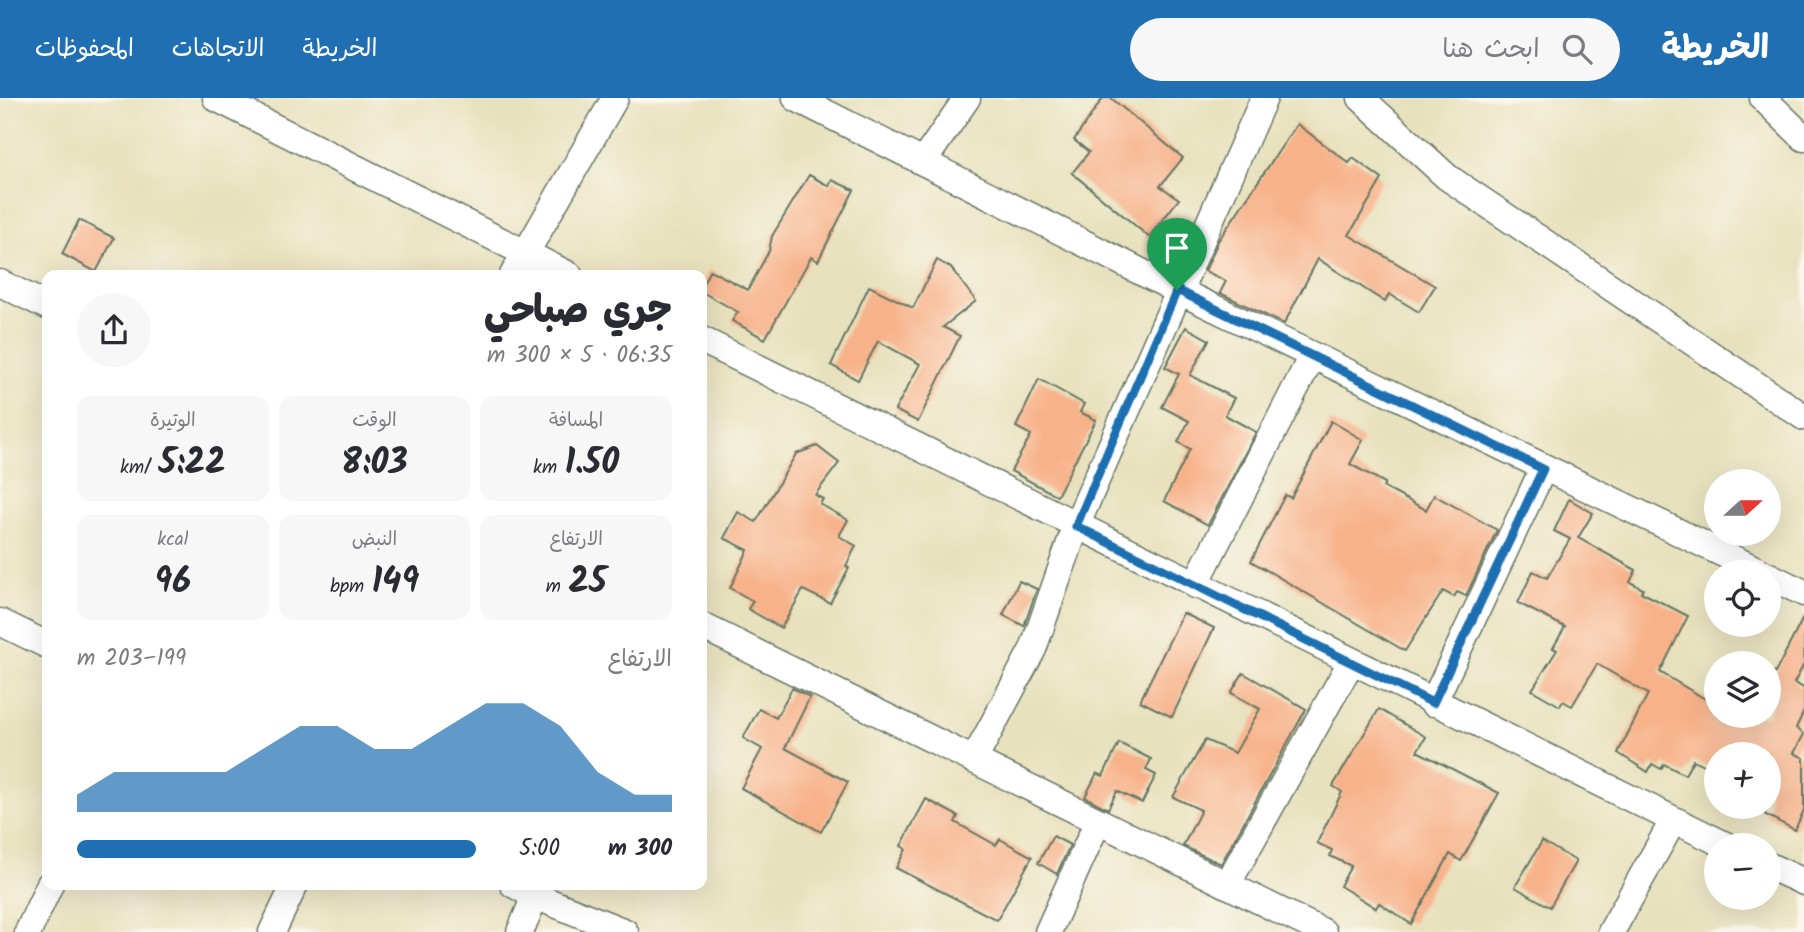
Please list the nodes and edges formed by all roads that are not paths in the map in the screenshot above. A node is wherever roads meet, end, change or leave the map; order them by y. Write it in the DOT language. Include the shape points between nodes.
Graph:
graph roads {
  1 [pos="216,98"];
  2 [pos="615,98"];
  3 [pos="796,98"];
  4 [pos="967,98"];
  5 [pos="1264,98"];
  6 [pos="1361,98"];
  7 [pos="1763,98"];
  8 [pos="1802,130"];
  9 [pos="923,162"];
  10 [pos="519,264"];
  11 [pos="546,270"];
  12 [pos="0,283"];
  13 [pos="1177,290"];
  14 [pos="42,304"];
  15 [pos="707,342"];
  16 [pos="1312,356"];
  17 [pos="1804,417"];
  18 [pos="1543,469"];
  19 [pos="1076,526"];
  20 [pos="1735,560"];
  21 [pos="1781,582"];
  22 [pos="1195,585"];
  23 [pos="1804,593"];
  24 [pos="0,622"];
  25 [pos="707,628"];
  26 [pos="42,643"];
  27 [pos="1351,662"];
  28 [pos="1433,703"];
  29 [pos="974,760"];
  30 [pos="1098,821"];
  31 [pos="1673,821"];
  32 [pos="1704,836"];
  33 [pos="1781,871"];
  34 [pos="1804,882"];
  35 [pos="1227,885"];
  36 [pos="47,890"];
  37 [pos="292,890"];
  38 [pos="530,890"];
  39 [pos="534,890"];
  40 [pos="28,932"];
  41 [pos="272,932"];
  42 [pos="520,932"];
  43 [pos="625,932"];
  44 [pos="1048,932"];
  45 [pos="1323,932"];
  46 [pos="1611,932"];
  1 -- 10 [label="street"];
  2 -- 10 [label="street"];
  3 -- 9 [label="street"];
  4 -- 9 [label="street"];
  5 -- 13 [label="street"];
  6 -- 17 [label="street" via="1447,177"];
  7 -- 8 [label="street"];
  9 -- 13 [label="street"];
  10 -- 11 [label="street"];
  12 -- 14 [label="street"];
  13 -- 16 [label="street"];
  13 -- 19 [label="street"];
  15 -- 19 [label="street"];
  16 -- 18 [label="street"];
  16 -- 22 [label="street"];
  18 -- 20 [label="street"];
  18 -- 28 [label="street"];
  19 -- 22 [label="street"];
  19 -- 29 [label="street" via="1033,649"];
  21 -- 23 [label="street"];
  22 -- 27 [label="street"];
  24 -- 26 [label="street"];
  25 -- 29 [label="street"];
  27 -- 28 [label="street"];
  27 -- 35 [label="street"];
  28 -- 31 [label="street"];
  29 -- 30 [label="street"];
  30 -- 35 [label="street"];
  30 -- 44 [label="street"];
  31 -- 32 [label="street"];
  31 -- 46 [label="street"];
  33 -- 34 [label="street"];
  35 -- 45 [label="street"];
  36 -- 40 [label="street"];
  37 -- 41 [label="street"];
  38 -- 42 [label="street"];
  39 -- 43 [label="street"];
}
